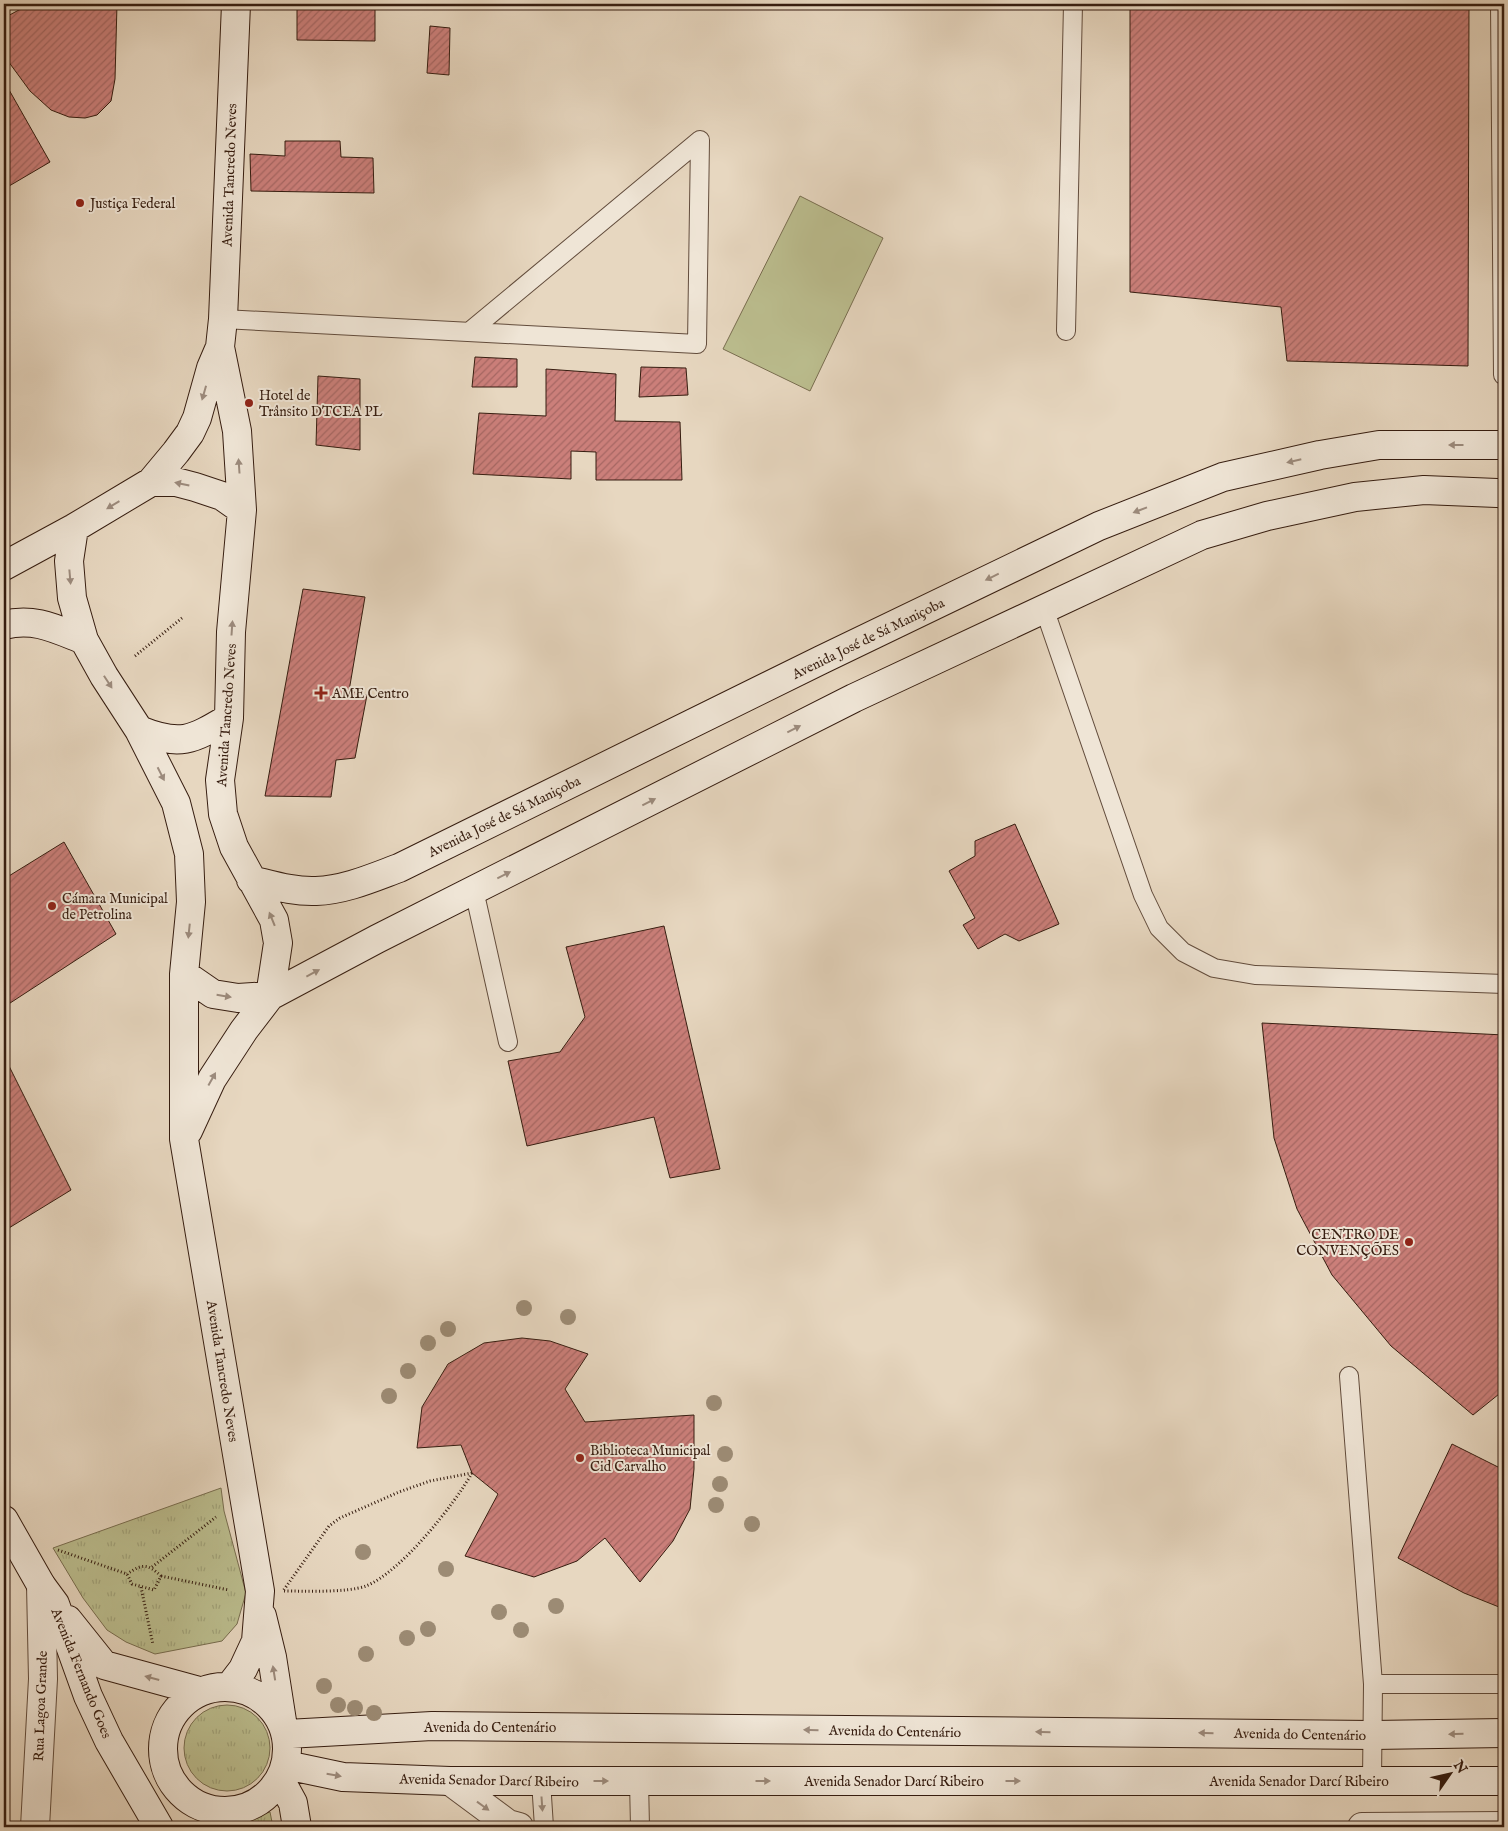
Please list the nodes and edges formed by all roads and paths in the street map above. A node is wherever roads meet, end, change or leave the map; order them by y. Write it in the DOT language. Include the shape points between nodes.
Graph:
graph roads {
  1 [pos="236,4"];
  2 [pos="1073,4"];
  3 [pos="1500,4"];
  4 [pos="1503,286"];
  5 [pos="223,320"];
  6 [pos="1066,331"];
  7 [pos="469,332"];
  8 [pos="220,347"];
  9 [pos="1504,376"];
  10 [pos="1504,445"];
  11 [pos="151,482"];
  12 [pos="1504,494"];
  13 [pos="242,510"];
  14 [pos="74,528"];
  15 [pos="4,566"];
  16 [pos="1044,608"];
  17 [pos="182,618"];
  18 [pos="4,625"];
  19 [pos="84,640"];
  20 [pos="135,656"];
  21 [pos="229,718"];
  22 [pos="139,730"];
  23 [pos="251,880"];
  24 [pos="474,890"];
  25 [pos="184,974"];
  26 [pos="1504,984"];
  27 [pos="270,996"];
  28 [pos="508,1042"];
  29 [pos="184,1139"];
  30 [pos="1349,1376"];
  31 [pos="451,1476"];
  32 [pos="224,1511"];
  33 [pos="4,1520"];
  34 [pos="53,1548"];
  35 [pos="152,1567"];
  36 [pos="127,1574"];
  37 [pos="161,1576"];
  38 [pos="141,1587"];
  39 [pos="48,1594"];
  40 [pos="248,1597"];
  41 [pos="155,1654"];
  42 [pos="1373,1684"];
  43 [pos="1504,1684"];
  44 [pos="230,1686"];
  45 [pos="199,1691"];
  46 [pos="284,1727"];
  47 [pos="1504,1733"];
  48 [pos="1372,1735"];
  49 [pos="283,1772"];
  50 [pos="450,1781"];
  51 [pos="541,1781"];
  52 [pos="638,1781"];
  53 [pos="1372,1781"];
  54 [pos="1504,1781"];
  55 [pos="1504,1826"];
  56 [pos="35,1827"];
  57 [pos="159,1827"];
  58 [pos="296,1827"];
  59 [pos="519,1827"];
  60 [pos="544,1827"];
  61 [pos="640,1827"];
  62 [pos="1362,1827"];
  1 -- 5 [label="main road, Avenida Tancredo Neves"];
  2 -- 6 [label="lane"];
  3 -- 4 [label="lane"];
  4 -- 9 [label="lane"];
  5 -- 7 [label="lane"];
  5 -- 8 [label="main road, Avenida Tancredo Neves"];
  7 -- 7 [label="lane" via="697,344 700,140 685,152"];
  8 -- 11 [label="main road, Avenida Tancredo Neves, one-way" via="190,432"];
  13 -- 8 [label="main road, Avenida Tancredo Neves, one-way" via="237,431"];
  10 -- 23 [label="main road, Avenida José de Sá Maniçoba, one-way" via="1379,445 1320,454 1223,477 1099,526 399,868 346,887 316,891"];
  13 -- 11 [label="main road, one-way" via="222,496 195,487 176,482"];
  11 -- 14 [label="main road, one-way"];
  12 -- 16 [label="main road" via="1424,490 1355,497 1267,516 1202,535"];
  21 -- 13 [label="main road, Avenida Tancredo Neves, one-way" via="231,632"];
  14 -- 15 [label="main road"];
  14 -- 19 [label="main road, Avenida Tancredo Neves, one-way" via="69,561 72,598"];
  24 -- 16 [label="main road, one-way" via="854,698"];
  16 -- 26 [label="lane" via="1143,895 1160,928 1183,952 1214,968 1255,975"];
  17 -- 20 [label="path"];
  18 -- 19 [label="main road" via="18,622 43,624"];
  19 -- 22 [label="main road, Avenida Tancredo Neves, one-way"];
  21 -- 22 [label="main road" via="198,736 180,740 158,738"];
  21 -- 23 [label="main road, Avenida Tancredo Neves" via="220,780 223,814 234,847"];
  22 -- 25 [label="main road, Avenida Tancredo Neves, one-way" via="176,803 189,854 192,902"];
  27 -- 23 [label="main road, Avenida Tancredo Neves, one-way" via="278,943 274,920"];
  27 -- 24 [label="main road, one-way"];
  24 -- 28 [label="lane"];
  25 -- 27 [label="main road, one-way" via="213,994 238,998"];
  25 -- 29 [label="main road, Avenida Tancredo Neves"];
  29 -- 27 [label="main road, Avenida Tancredo Neves, one-way" via="212,1079"];
  29 -- 40 [label="main road, Avenida Tancredo Neves" via="260,1591"];
  30 -- 42 [label="lane"];
  31 -- 31 [label="path" via="399,1492 340,1518 329,1526 283,1591 346,1589 377,1581 400,1563 428,1532 472,1472"];
  32 -- 35 [label="path"];
  33 -- 39 [label="main road, Avenida Fernando Goes"];
  34 -- 36 [label="path"];
  35 -- 36 [label="path" via="138,1566"];
  35 -- 37 [label="path"];
  36 -- 38 [label="path" via="132,1584"];
  37 -- 38 [label="path" via="154,1590"];
  37 -- 40 [label="path"];
  38 -- 41 [label="path"];
  45 -- 39 [label="main road, one-way" via="104,1665"];
  39 -- 56 [label="main road, Rua Lagoa Grande"];
  39 -- 57 [label="main road, Avenida Fernando Goes" via="109,1741"];
  40 -- 44 [label="main road, Avenida Tancredo Neves" via="256,1641 243,1669"];
  46 -- 40 [label="main road, Avenida Tancredo Neves, one-way" via="272,1657"];
  42 -- 43 [label="lane"];
  42 -- 48 [label="lane"];
  44 -- 45 [label="main road" via="214,1686"];
  44 -- 46 [label="main road" via="251,1691 269,1704"];
  45 -- 49 [label="main road" via="181,1703 168,1721 163,1742 164,1763 173,1783 188,1799 207,1809 228,1812 249,1807 267,1796"];
  48 -- 46 [label="main road, Avenida do Centenário, one-way"];
  46 -- 49 [label="main road" via="288,1750"];
  47 -- 48 [label="main road, Avenida do Centenário, one-way"];
  48 -- 53 [label="lane"];
  49 -- 50 [label="main road, Avenida Senador Darcí Ribeiro, one-way"];
  49 -- 58 [label="main road" via="293,1803"];
  50 -- 51 [label="main road, Avenida Senador Darcí Ribeiro"];
  50 -- 59 [label="main road, one-way" via="508,1824"];
  51 -- 52 [label="main road, Avenida Senador Darcí Ribeiro, one-way"];
  51 -- 60 [label="lane, one-way"];
  52 -- 53 [label="main road, Avenida Senador Darcí Ribeiro, one-way"];
  52 -- 61 [label="lane"];
  53 -- 54 [label="main road, Avenida Senador Darcí Ribeiro"];
  55 -- 62 [label="main road"];
}
